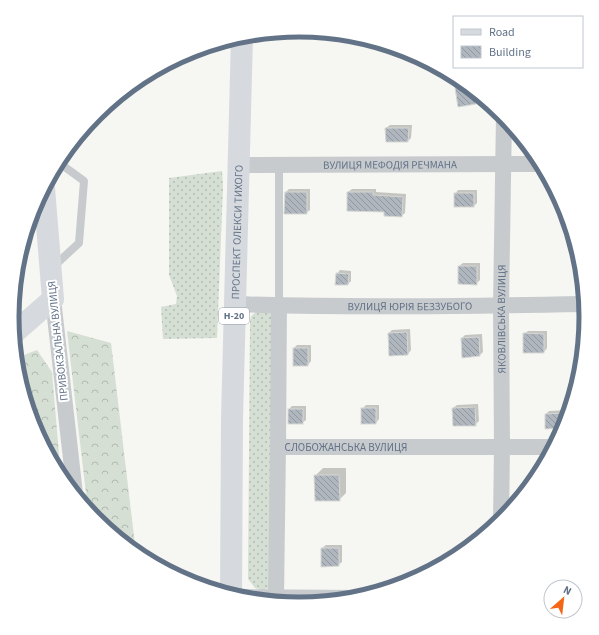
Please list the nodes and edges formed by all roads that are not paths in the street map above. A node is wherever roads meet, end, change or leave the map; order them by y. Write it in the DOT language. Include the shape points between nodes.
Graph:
graph roads {
  1 [pos="242,43"];
  2 [pos="504,126"];
  3 [pos="238,164"];
  4 [pos="503,164"];
  5 [pos="534,164"];
  6 [pos="279,165"];
  7 [pos="64,166"];
  8 [pos="45,199"];
  9 [pos="51,269"];
  10 [pos="53,298"];
  11 [pos="234,304"];
  12 [pos="579,304"];
  13 [pos="279,306"];
  14 [pos="501,306"];
  15 [pos="20,328"];
  16 [pos="278,447"];
  17 [pos="502,447"];
  18 [pos="548,448"];
  19 [pos="74,484"];
  20 [pos="501,512"];
  21 [pos="231,589"];
  22 [pos="276,597"];
  1 -- 3 [label="main road, ПРОСПЕКТ ОЛЕКСИ ТИХОГО / Н-20"];
  2 -- 4 [label="street, ЯКОВЛІВСЬКА ВУЛИЦЯ"];
  3 -- 6 [label="street, ВУЛИЦЯ МЕФОДІЯ РЕЧМАНА"];
  3 -- 11 [label="main road, ПРОСПЕКТ ОЛЕКСИ ТИХОГО / Н-20"];
  4 -- 5 [label="street, ВУЛИЦЯ МЕФОДІЯ РЕЧМАНА"];
  4 -- 6 [label="street, ВУЛИЦЯ МЕФОДІЯ РЕЧМАНА"];
  4 -- 14 [label="street, ЯКОВЛІВСЬКА ВУЛИЦЯ"];
  6 -- 13 [label="lane"];
  7 -- 9 [label="lane" via="84,181 79,243"];
  8 -- 9 [label="main road, ПРИВОКЗАЛЬНА ВУЛИЦЯ"];
  9 -- 10 [label="main road, ПРИВОКЗАЛЬНА ВУЛИЦЯ"];
  10 -- 15 [label="main road"];
  10 -- 19 [label="street, ПРИВОКЗАЛЬНА ВУЛИЦЯ"];
  11 -- 13 [label="street, ВУЛИЦЯ ЮРІЯ БЕЗЗУБОГО"];
  11 -- 21 [label="main road, ПРОСПЕКТ ОЛЕКСИ ТИХОГО / Н-20"];
  12 -- 14 [label="street, ВУЛИЦЯ ЮРІЯ БЕЗЗУБОГО"];
  13 -- 14 [label="street, ВУЛИЦЯ ЮРІЯ БЕЗЗУБОГО"];
  13 -- 16 [label="street, СЛОБОЖАНСЬКА ВУЛИЦЯ"];
  14 -- 17 [label="street, ЯКОВЛІВСЬКА ВУЛИЦЯ"];
  16 -- 17 [label="street, СЛОБОЖАНСЬКА ВУЛИЦЯ"];
  16 -- 22 [label="street"];
  17 -- 18 [label="street, СЛОБОЖАНСЬКА ВУЛИЦЯ"];
  17 -- 20 [label="street, ЯКОВЛІВСЬКА ВУЛИЦЯ"];
}
